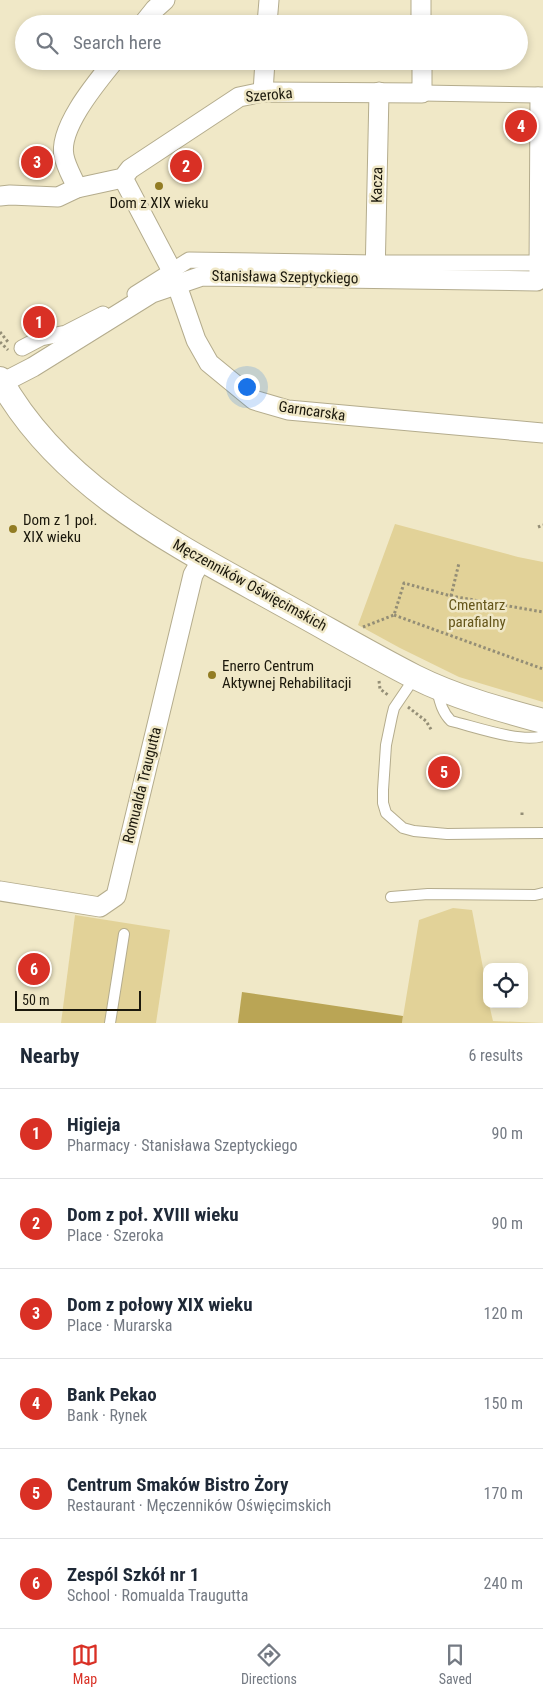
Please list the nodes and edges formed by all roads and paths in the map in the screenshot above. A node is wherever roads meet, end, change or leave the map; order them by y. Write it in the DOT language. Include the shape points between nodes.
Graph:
graph roads {
  1 [pos="165,0"];
  2 [pos="269,0"];
  3 [pos="421,0"];
  4 [pos="150,15"];
  5 [pos="268,15"];
  6 [pos="421,15"];
  7 [pos="107,70"];
  8 [pos="264,70"];
  9 [pos="422,70"];
  10 [pos="262,92"];
  11 [pos="379,92"];
  12 [pos="422,93"];
  13 [pos="541,98"];
  14 [pos="123,178"];
  15 [pos="77,188"];
  16 [pos="0,196"];
  17 [pos="375,271"];
  18 [pos="540,275"];
  19 [pos="175,277"];
  20 [pos="22,348"];
  21 [pos="1,381"];
  22 [pos="543,433"];
  23 [pos="543,525"];
  24 [pos="538,526"];
  25 [pos="202,559"];
  26 [pos="459,563"];
  27 [pos="451,596"];
  28 [pos="543,612"];
  29 [pos="394,615"];
  30 [pos="358,629"];
  31 [pos="543,669"];
  32 [pos="415,677"];
  33 [pos="436,686"];
  34 [pos="408,707"];
  35 [pos="543,721"];
  36 [pos="432,731"];
  37 [pos="543,736"];
  38 [pos="543,833"];
  39 [pos="0,891"];
  40 [pos="543,893"];
  41 [pos="391,897"];
  42 [pos="124,934"];
  43 [pos="110,1023"];
  1 -- 4 [label="street"];
  2 -- 5 [label="street"];
  3 -- 6 [label="street"];
  7 -- 15 [label="street" via="84,98 65,136 63,156"];
  8 -- 10 [label="street"];
  9 -- 12 [label="street"];
  10 -- 11 [label="street, Szeroka"];
  10 -- 14 [label="street, Szeroka" via="239,97 213,113 130,169"];
  11 -- 12 [label="street, Szeroka"];
  11 -- 17 [label="street, Kacza"];
  12 -- 13 [label="street, Szeroka"];
  13 -- 18 [label="street"];
  14 -- 15 [label="street, Szeroka"];
  14 -- 19 [label="street, Garncarska"];
  15 -- 16 [label="street, Szeroka" via="58,197"];
  17 -- 18 [label="street, Stanisława Szeptyckiego"];
  17 -- 19 [label="street, Stanisława Szeptyckiego"];
  19 -- 20 [label="street" via="66,333 41,338"];
  19 -- 21 [label="street, Stanisława Szeptyckiego" via="33,367"];
  19 -- 22 [label="street, Garncarska" via="196,340 209,363 254,400 288,410"];
  21 -- 25 [label="street, Męczenników Oświęcimskich" via="24,417 51,448 98,492"];
  23 -- 24 [label="path"];
  25 -- 32 [label="street, Męczenników Oświęcimskich"];
  25 -- 39 [label="street, Romualda Traugutta" via="193,575 116,896 100,907"];
  26 -- 27 [label="path"];
  27 -- 28 [label="path"];
  27 -- 29 [label="path" via="404,583"];
  29 -- 30 [label="path"];
  29 -- 31 [label="path"];
  32 -- 33 [label="street, Męczenników Oświęcimskich"];
  32 -- 38 [label="lane" via="394,708 386,745 383,803 390,817 403,828 414,831"];
  33 -- 35 [label="street, Męczenników Oświęcimskich"];
  33 -- 37 [label="lane" via="441,706 451,721 517,737"];
  34 -- 36 [label="path" via="426,721"];
  40 -- 41 [label="lane"];
  42 -- 43 [label="lane"];
}
